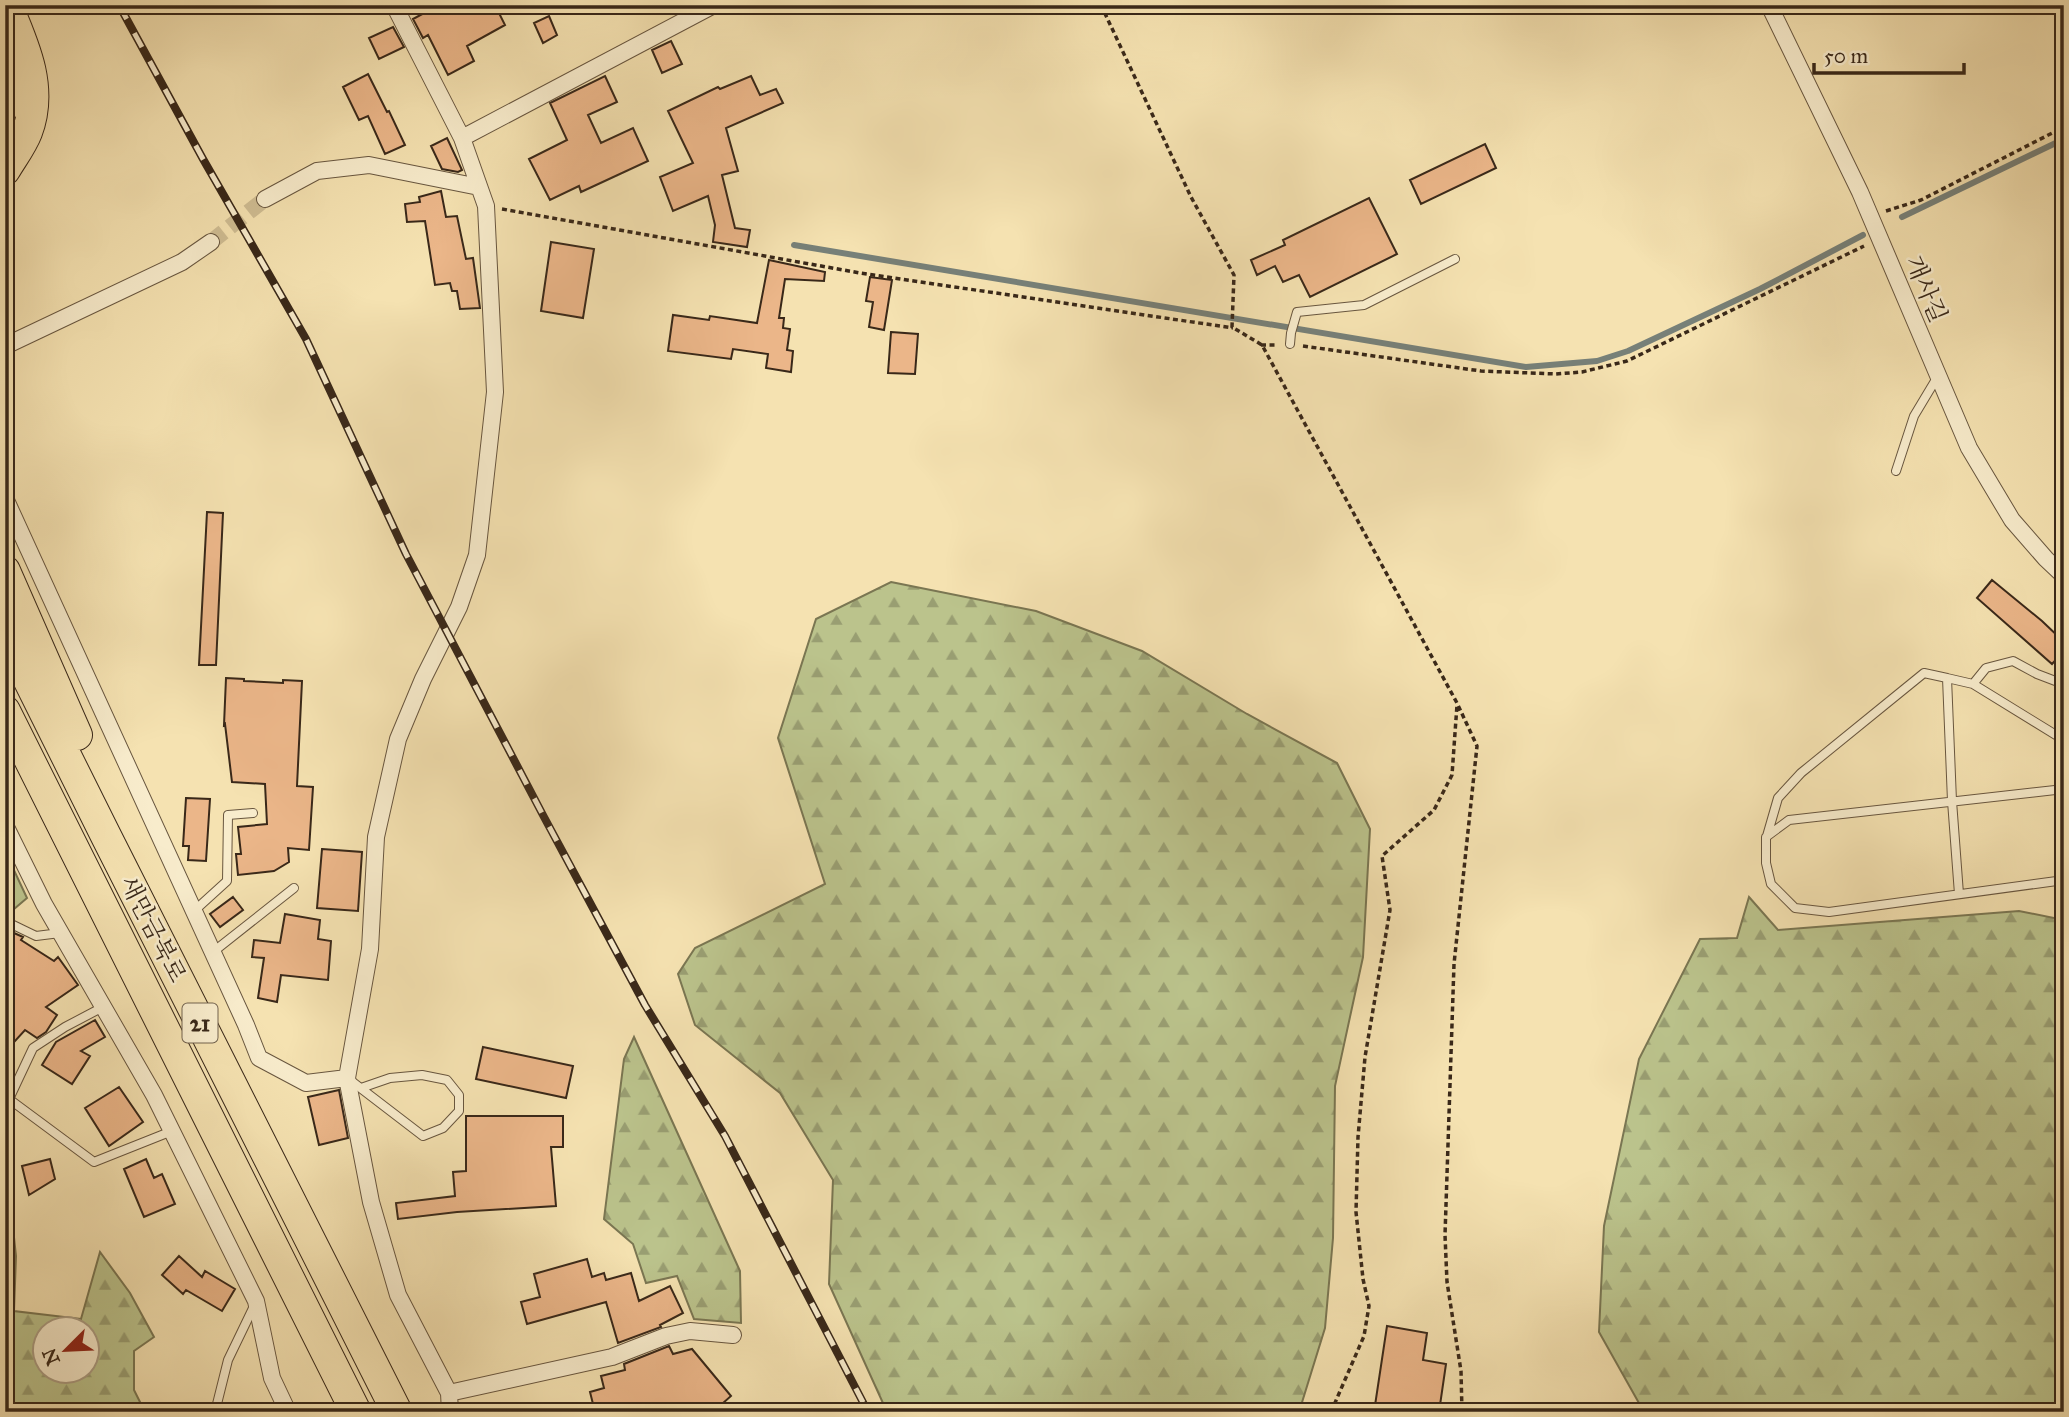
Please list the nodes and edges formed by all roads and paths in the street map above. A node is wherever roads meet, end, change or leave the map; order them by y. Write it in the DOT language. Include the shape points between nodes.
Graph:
graph roads {
  1 [pos="7,5"];
  2 [pos="394,5"];
  3 [pos="1101,5"];
  4 [pos="1769,5"];
  5 [pos="712,6"];
  6 [pos="5,76"];
  7 [pos="5,106"];
  8 [pos="2064,127"];
  9 [pos="462,138"];
  10 [pos="5,170"];
  11 [pos="479,187"];
  12 [pos="265,199"];
  13 [pos="486,206"];
  14 [pos="1870,216"];
  15 [pos="1879,238"];
  16 [pos="211,242"];
  17 [pos="1455,260"];
  18 [pos="1232,327"];
  19 [pos="1290,344"];
  20 [pos="1262,345"];
  21 [pos="5,346"];
  22 [pos="1938,376"];
  23 [pos="1896,471"];
  24 [pos="5,498"];
  25 [pos="5,571"];
  26 [pos="2064,576"];
  27 [pos="5,633"];
  28 [pos="1947,678"];
  29 [pos="2064,678"];
  30 [pos="1973,684"];
  31 [pos="1457,703"];
  32 [pos="5,711"];
  33 [pos="5,726"];
  34 [pos="2064,740"];
  35 [pos="32,765"];
  36 [pos="2064,789"];
  37 [pos="1952,801"];
  38 [pos="253,813"];
  39 [pos="5,825"];
  40 [pos="106,836"];
  41 [pos="1766,836"];
  42 [pos="2064,880"];
  43 [pos="294,888"];
  44 [pos="1959,894"];
  45 [pos="194,911"];
  46 [pos="5,921"];
  47 [pos="60,933"];
  48 [pos="213,952"];
  49 [pos="103,1007"];
  50 [pos="354,1083"];
  51 [pos="172,1131"];
  52 [pos="256,1301"];
  53 [pos="733,1335"];
  54 [pos="449,1393"];
  55 [pos="215,1412"];
  56 [pos="288,1412"];
  57 [pos="356,1412"];
  58 [pos="397,1412"];
  59 [pos="450,1412"];
  60 [pos="1331,1412"];
  61 [pos="1462,1412"];
  1 -- 10 [label="highway" via="29,59 34,97 27,132"];
  2 -- 9 [label="street"];
  3 -- 18 [label="path" via="1191,197 1234,275"];
  4 -- 14 [label="street, 개사길"];
  5 -- 9 [label="street"];
  6 -- 7 [label="highway"];
  8 -- 14 [label="path" via="1922,200"];
  9 -- 11 [label="street"];
  11 -- 12 [label="street" via="369,164 317,171"];
  11 -- 13 [label="street"];
  13 -- 18 [label="path" via="860,273"];
  13 -- 50 [label="street" via="495,392 477,555 459,607 398,739 376,837 370,949"];
  14 -- 15 [label="street, 개사길"];
  15 -- 19 [label="path" via="1627,361 1582,372 1480,371"];
  15 -- 22 [label="street, 개사길"];
  16 -- 21 [label="street" via="182,262"];
  17 -- 19 [label="lane" via="1364,305 1297,312"];
  18 -- 20 [label="path"];
  19 -- 20 [label="path"];
  20 -- 31 [label="path"];
  22 -- 23 [label="lane" via="1914,416"];
  22 -- 26 [label="street, 개사길" via="1969,448 2012,520"];
  24 -- 45 [label="street"];
  25 -- 40 [label="highway" via="80,743"];
  27 -- 40 [label="highway, 새만금북로 / 21"];
  28 -- 30 [label="lane"];
  28 -- 37 [label="lane"];
  28 -- 41 [label="lane" via="1924,673 1801,773 1778,798"];
  29 -- 30 [label="lane" via="2058,682 2012,661 1986,668"];
  30 -- 34 [label="lane"];
  31 -- 60 [label="path" via="1452,775 1434,810 1382,856 1390,910 1365,1057 1358,1137 1356,1212 1369,1306 1364,1336"];
  31 -- 61 [label="path" via="1477,746 1454,964 1445,1235"];
  32 -- 35 [label="highway, 새만금북로 / 21"];
  33 -- 35 [label="highway"];
  35 -- 57 [label="highway, 새만금북로 / 21"];
  36 -- 37 [label="lane"];
  37 -- 41 [label="lane" via="1789,820"];
  37 -- 44 [label="lane"];
  38 -- 45 [label="lane" via="228,815 227,881"];
  39 -- 47 [label="street"];
  40 -- 58 [label="highway, 새만금북로 / 21"];
  41 -- 44 [label="lane" via="1771,884 1795,908 1829,912"];
  42 -- 44 [label="lane"];
  43 -- 48 [label="lane"];
  45 -- 48 [label="street"];
  46 -- 47 [label="lane" via="36,936"];
  47 -- 49 [label="street"];
  48 -- 50 [label="street" via="259,1058 306,1083"];
  49 -- 51 [label="street"];
  49 -- 51 [label="lane" via="33,1048 9,1099 94,1162"];
  50 -- 50 [label="lane" via="423,1136 443,1128 459,1111 459,1095 447,1080 422,1075"];
  50 -- 54 [label="street" via="371,1202 398,1295"];
  51 -- 52 [label="street"];
  52 -- 55 [label="lane" via="228,1360"];
  52 -- 56 [label="street" via="272,1378"];
  53 -- 54 [label="street" via="690,1331 612,1357"];
  54 -- 59 [label="street"];
}
